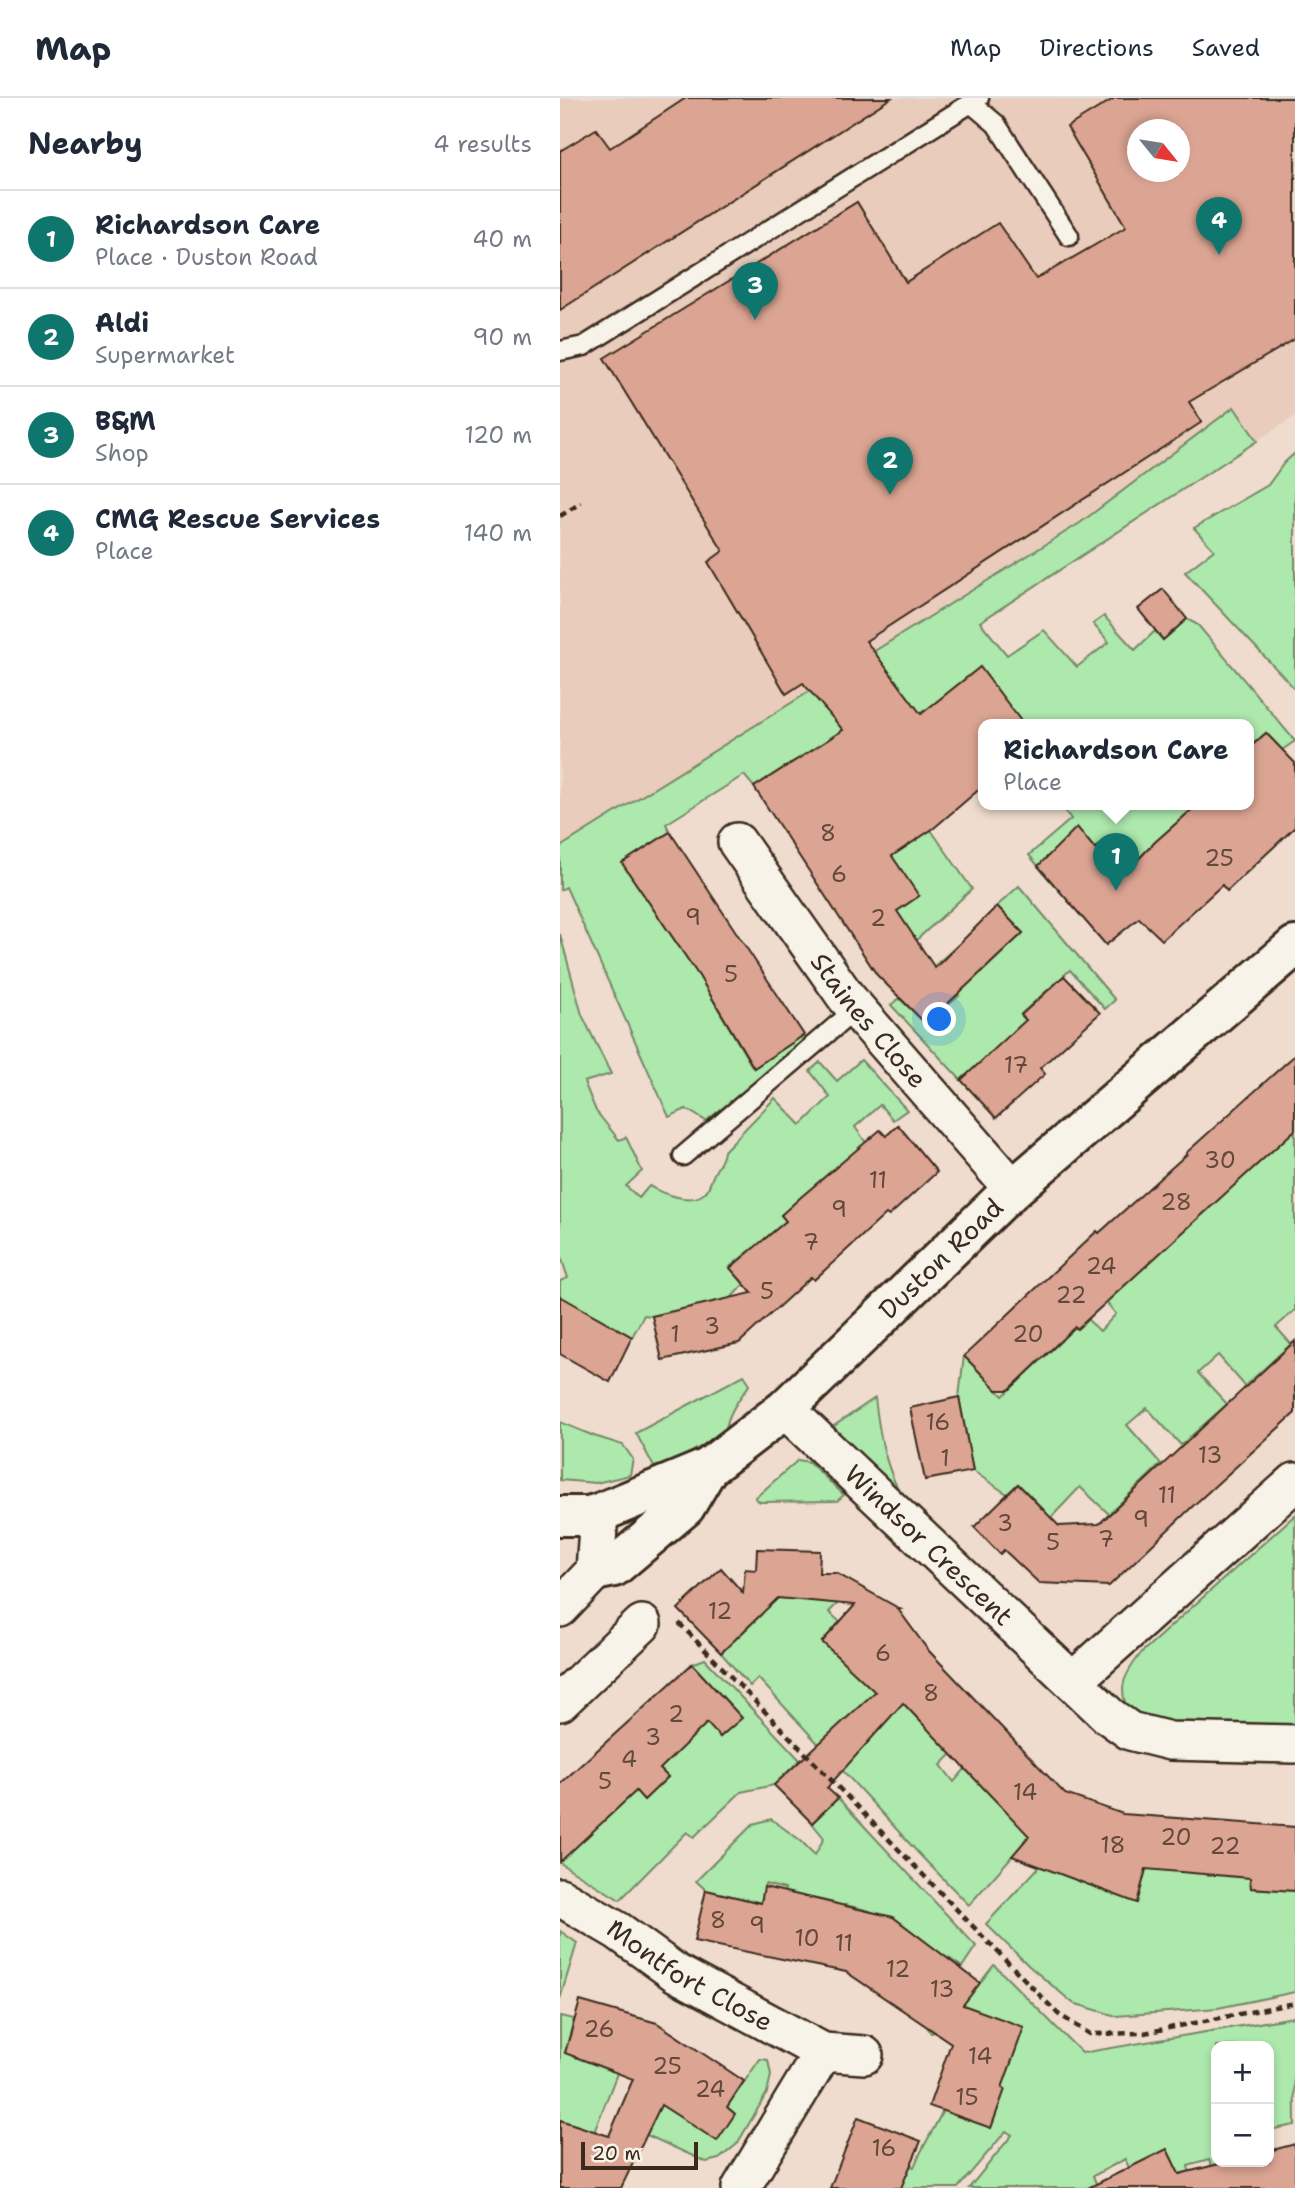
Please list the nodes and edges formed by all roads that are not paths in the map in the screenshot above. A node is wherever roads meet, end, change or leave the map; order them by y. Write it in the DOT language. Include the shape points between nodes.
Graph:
graph roads {
  1 [pos="975,100"];
  2 [pos="1069,236"];
  3 [pos="560,351"];
  4 [pos="737,842"];
  5 [pos="1295,946"];
  6 [pos="856,1009"];
  7 [pos="682,1156"];
  8 [pos="1013,1189"];
  9 [pos="785,1409"];
  10 [pos="708,1468"];
  11 [pos="1295,1482"];
  12 [pos="573,1514"];
  13 [pos="595,1571"];
  14 [pos="560,1608"];
  15 [pos="657,1620"];
  16 [pos="1073,1681"];
  17 [pos="565,1685"];
  18 [pos="1295,1744"];
  19 [pos="560,1897"];
  20 [pos="823,2052"];
  21 [pos="864,2055"];
  22 [pos="741,2188"];
  1 -- 2 [label="lane" via="996,124"];
  1 -- 3 [label="lane" via="584,346"];
  4 -- 6 [label="street, Staines Close"];
  5 -- 8 [label="street, Duston Road"];
  6 -- 7 [label="lane"];
  6 -- 8 [label="street, Staines Close"];
  8 -- 9 [label="street, Duston Road"];
  9 -- 10 [label="street, Duston Road"];
  9 -- 16 [label="street, Windsor Crescent"];
  10 -- 12 [label="street, Duston Road"];
  10 -- 13 [label="street" via="685,1507 614,1567"];
  11 -- 16 [label="street"];
  12 -- 13 [label="street"];
  13 -- 14 [label="street"];
  15 -- 17 [label="street"];
  16 -- 18 [label="street, Windsor Crescent" via="1130,1731 1170,1741"];
  19 -- 20 [label="street, Montfort Close" via="676,1973"];
  20 -- 21 [label="street, Montfort Close"];
  20 -- 22 [label="street"];
}
